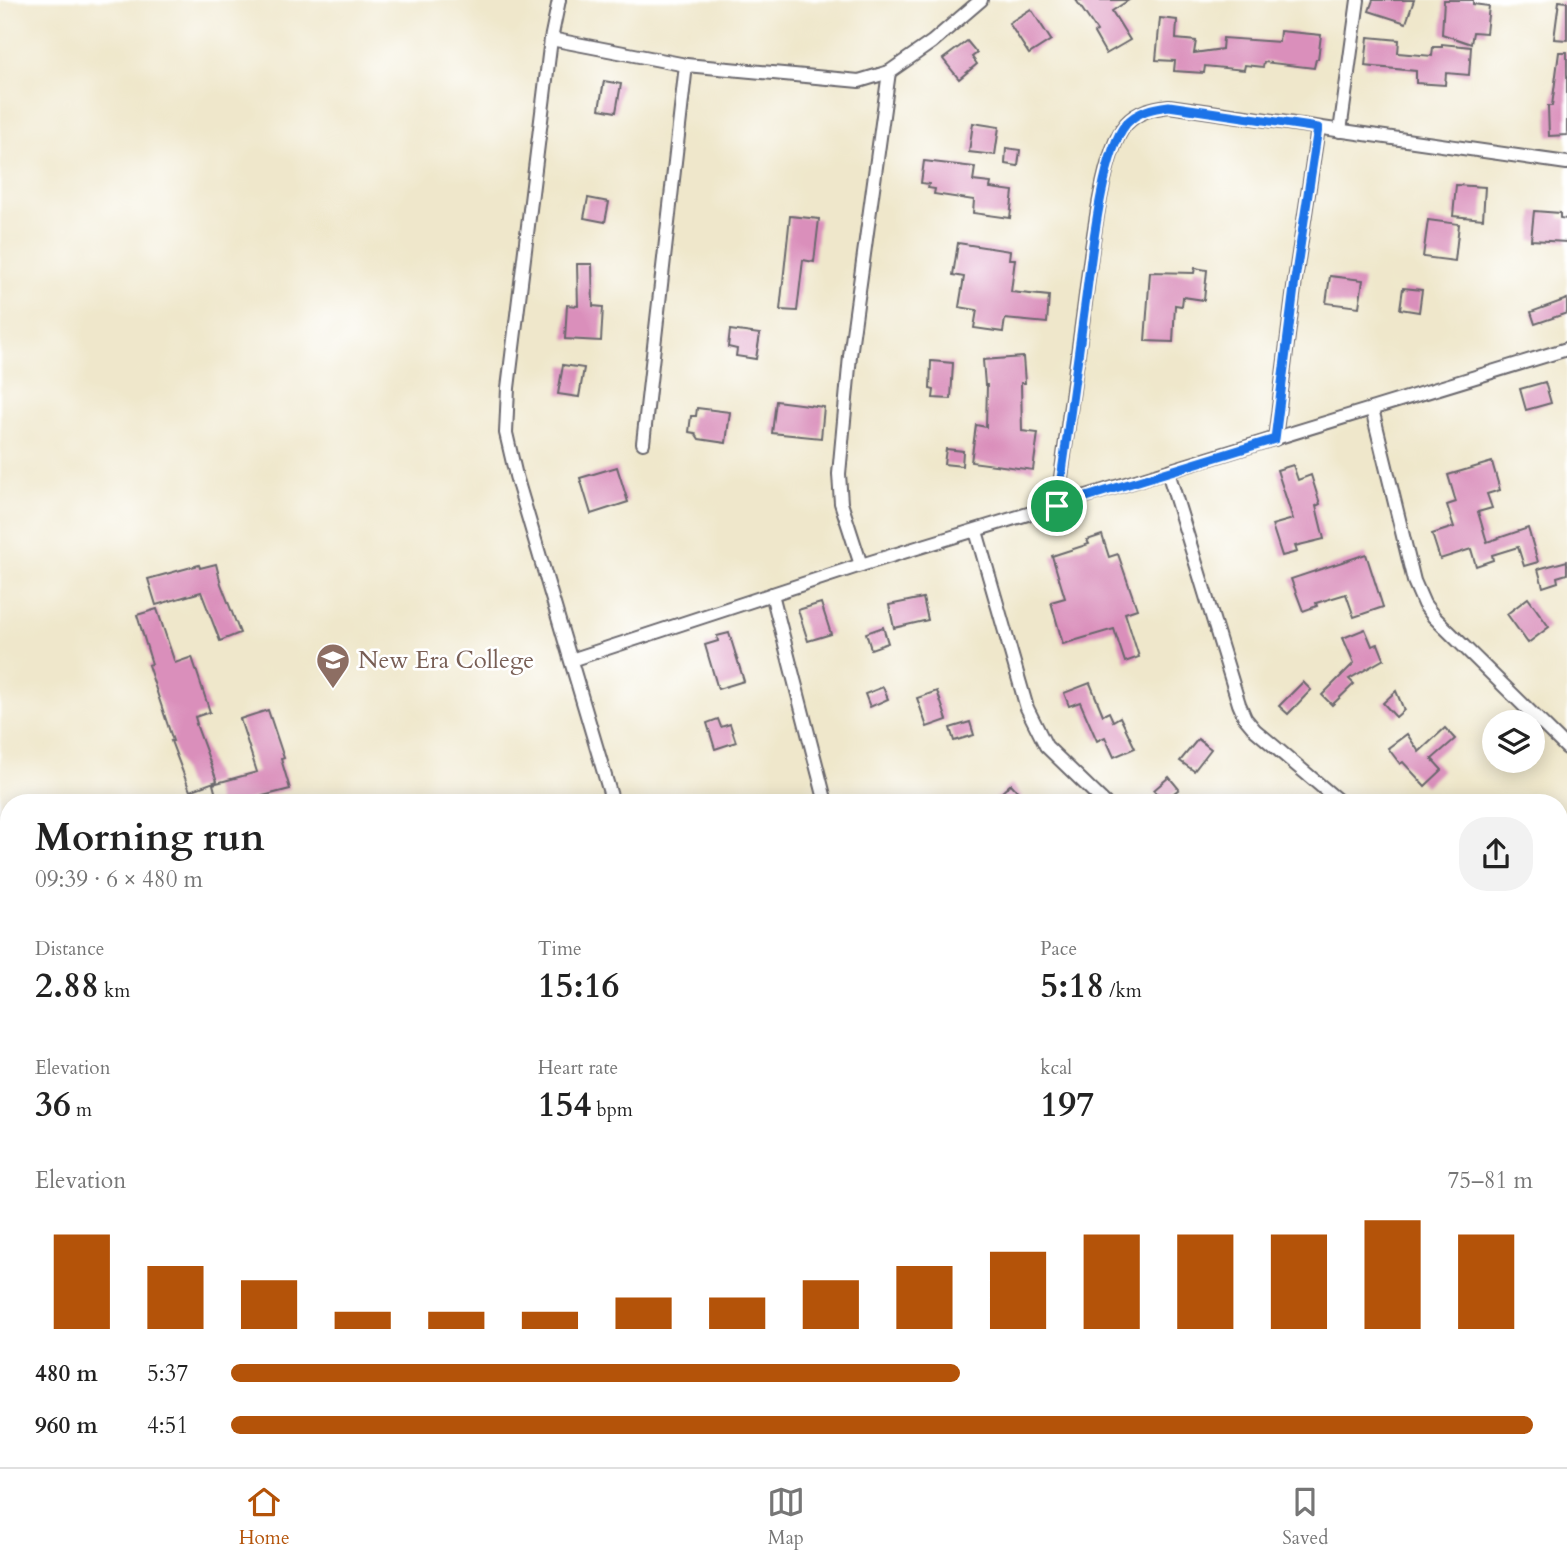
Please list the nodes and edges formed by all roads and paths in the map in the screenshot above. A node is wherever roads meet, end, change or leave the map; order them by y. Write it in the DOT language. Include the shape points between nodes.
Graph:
graph roads {
  1 [pos="559,0"];
  2 [pos="981,0"];
  3 [pos="1358,0"];
  4 [pos="551,39"];
  5 [pos="686,65"];
  6 [pos="889,72"];
  7 [pos="1318,128"];
  8 [pos="1340,131"];
  9 [pos="1567,163"];
  10 [pos="1567,348"];
  11 [pos="1372,409"];
  12 [pos="1275,439"];
  13 [pos="643,443"];
  14 [pos="1168,472"];
  15 [pos="1057,506"];
  16 [pos="976,531"];
  17 [pos="861,565"];
  18 [pos="772,594"];
  19 [pos="571,660"];
  20 [pos="1567,748"];
  21 [pos="610,794"];
  22 [pos="824,794"];
  23 [pos="1096,794"];
  24 [pos="1330,794"];
  1 -- 4 [label="street"];
  2 -- 6 [label="street"];
  3 -- 8 [label="street"];
  4 -- 5 [label="street"];
  4 -- 19 [label="street" via="506,433"];
  5 -- 6 [label="street" via="859,81"];
  5 -- 13 [label="street"];
  6 -- 17 [label="street" via="850,356 839,474 841,503"];
  7 -- 8 [label="street"];
  7 -- 12 [label="street"];
  7 -- 15 [label="street" via="1169,106 1136,114 1119,135 1094,237"];
  8 -- 9 [label="street"];
  10 -- 11 [label="street"];
  11 -- 12 [label="street"];
  11 -- 20 [label="street" via="1414,582 1424,604"];
  12 -- 14 [label="street"];
  14 -- 15 [label="street"];
  14 -- 24 [label="street" via="1245,718"];
  15 -- 16 [label="street"];
  16 -- 17 [label="street"];
  16 -- 23 [label="street" via="1037,730 1046,746"];
  17 -- 18 [label="street"];
  18 -- 19 [label="street"];
  18 -- 22 [label="street"];
  19 -- 21 [label="street"];
}
